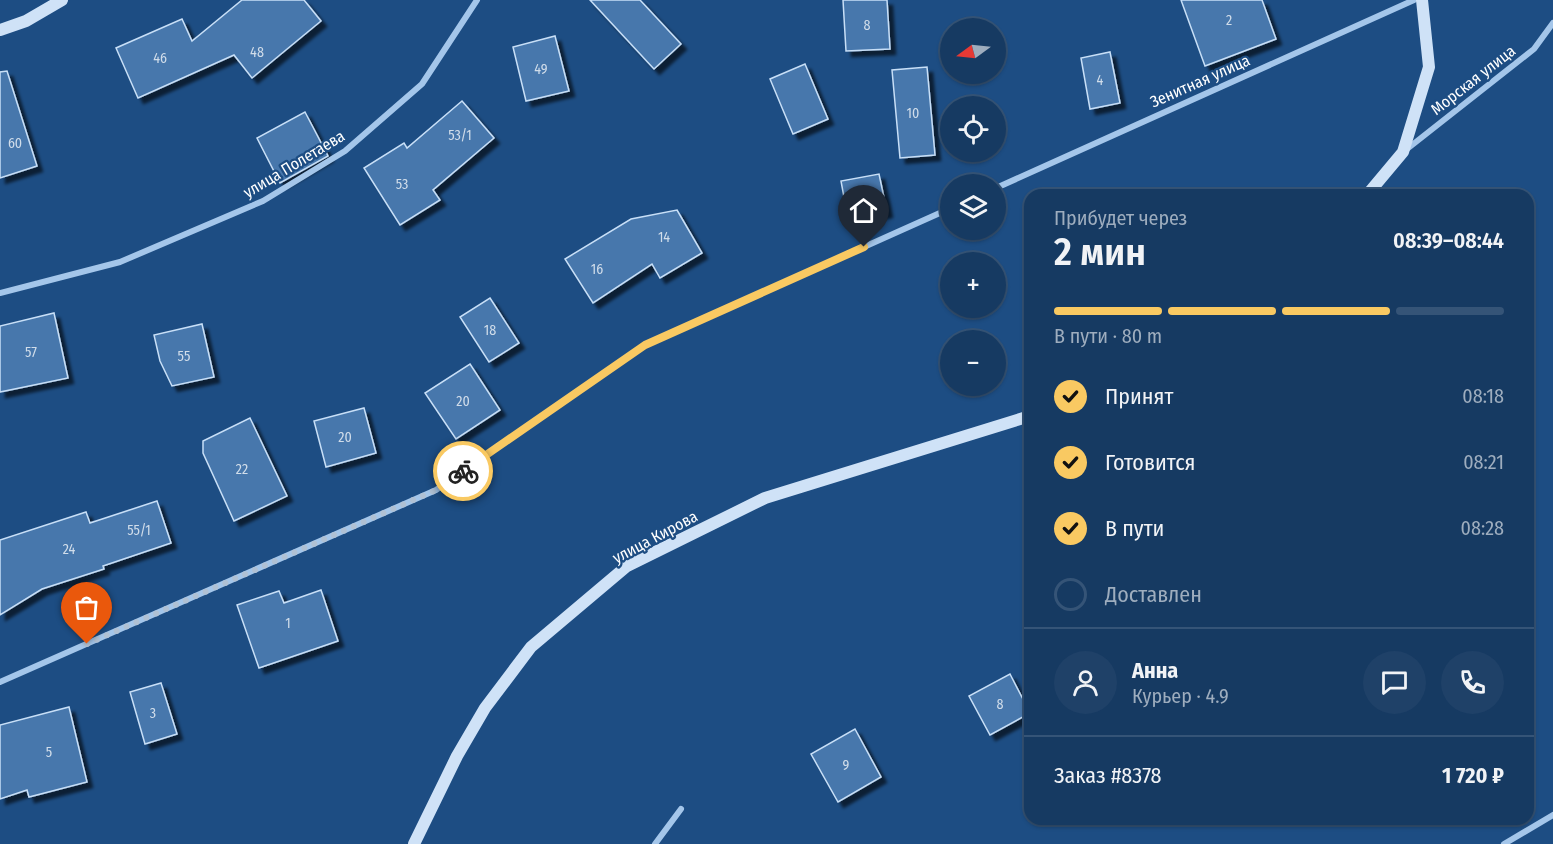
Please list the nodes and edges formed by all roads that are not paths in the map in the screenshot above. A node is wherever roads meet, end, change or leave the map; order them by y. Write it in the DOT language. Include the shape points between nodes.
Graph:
graph roads {
  1 [pos="62,0"];
  2 [pos="477,0"];
  3 [pos="1414,0"];
  4 [pos="1422,0"];
  5 [pos="1553,23"];
  6 [pos="0,30"];
  7 [pos="1403,152"];
  8 [pos="1006,184"];
  9 [pos="1372,189"];
  10 [pos="940,213"];
  11 [pos="0,293"];
  12 [pos="1024,418"];
  13 [pos="0,682"];
  14 [pos="681,809"];
  15 [pos="1553,815"];
  16 [pos="414,844"];
  17 [pos="655,844"];
  18 [pos="1504,844"];
  1 -- 6 [label="main road" via="26,21"];
  2 -- 11 [label="street, улица Полетаева" via="422,84 345,151 263,201 120,262"];
  3 -- 8 [label="street, Зенитная улица"];
  4 -- 7 [label="main road" via="1429,67"];
  5 -- 7 [label="street, Морская улица" via="1534,49"];
  7 -- 9 [label="main road"];
  10 -- 13 [label="street" via="645,345 436,490"];
  12 -- 16 [label="main road, улица Кирова" via="765,498 627,566 531,647 485,708"];
  14 -- 17 [label="street"];
  15 -- 18 [label="street"];
}
